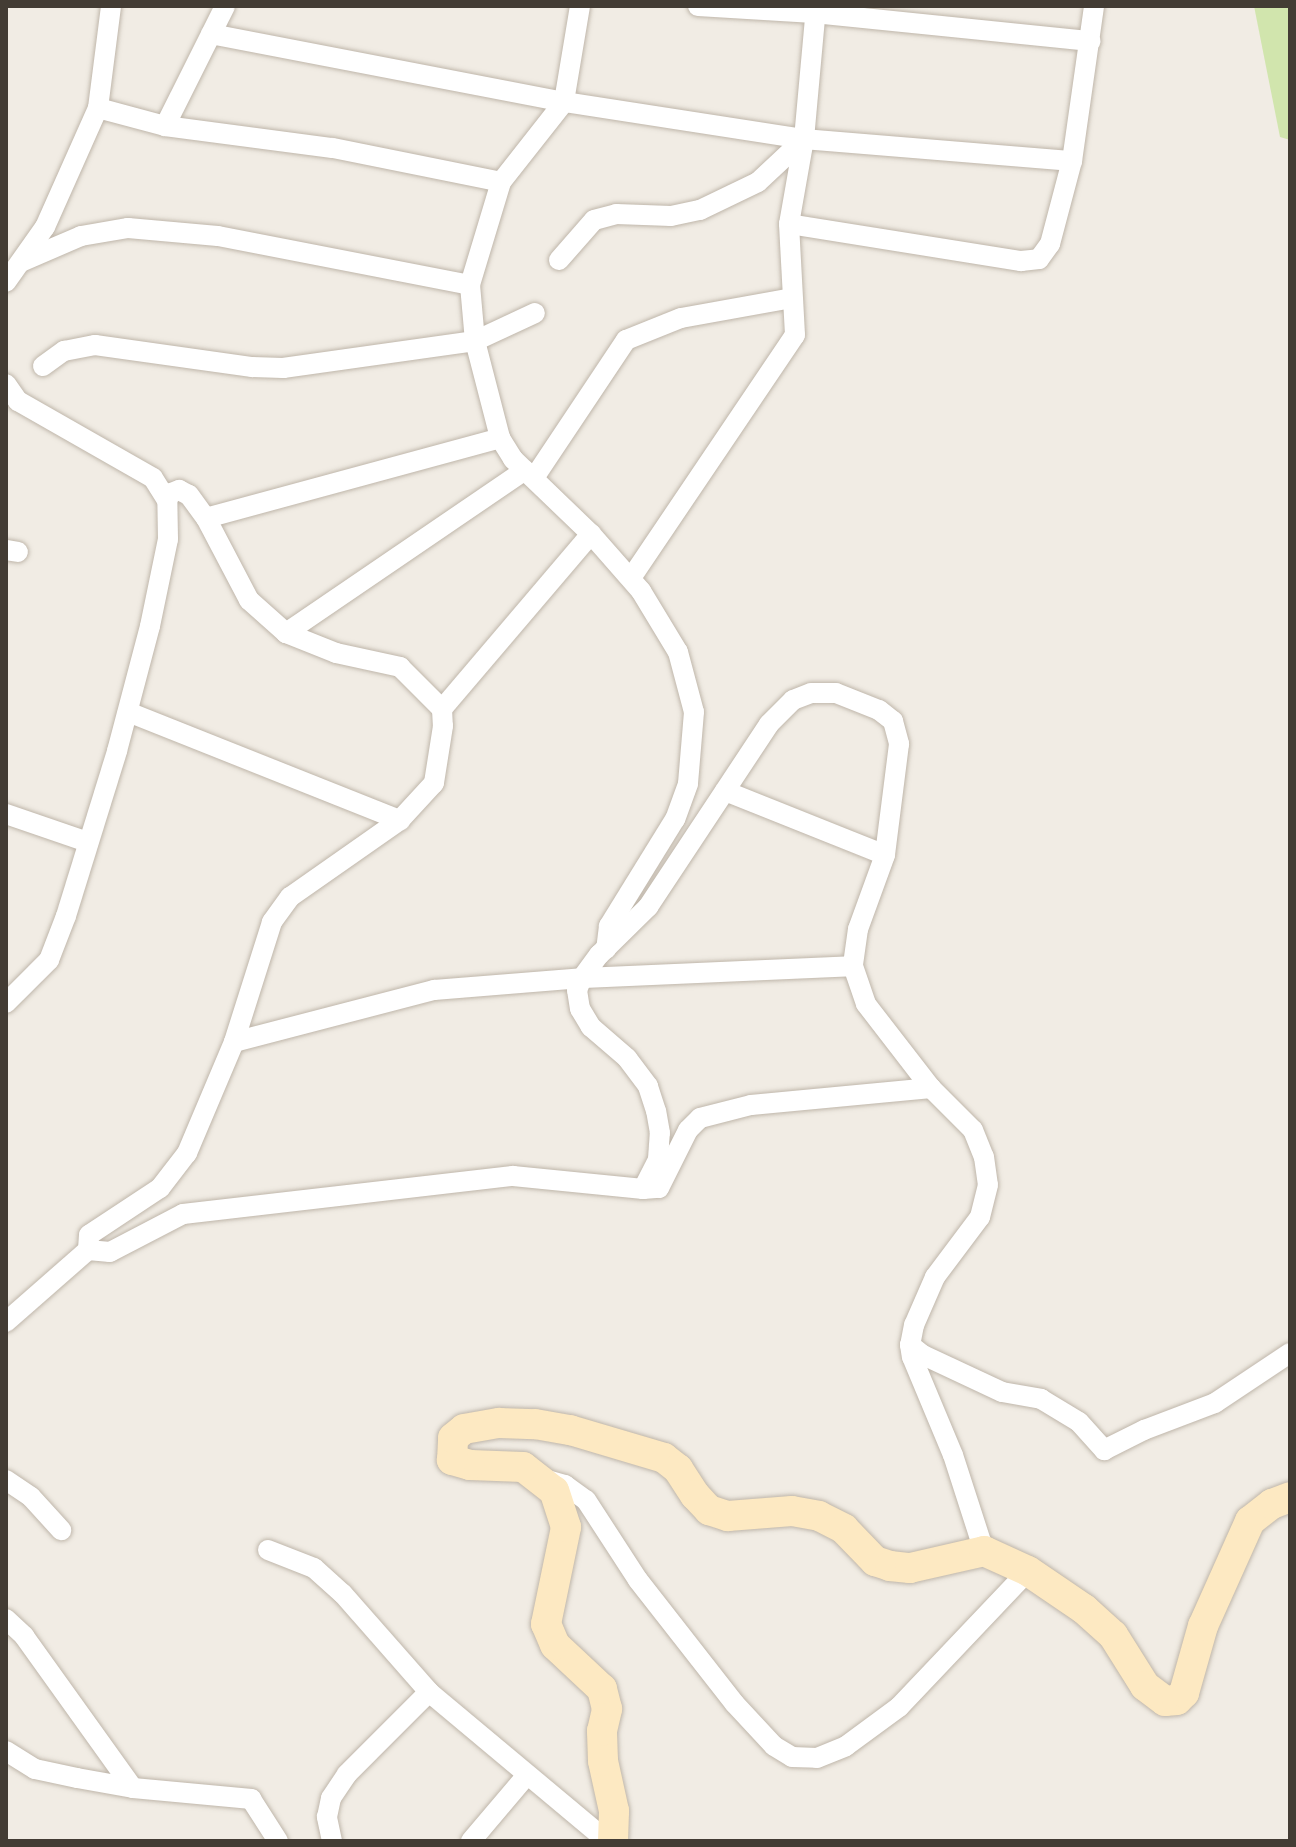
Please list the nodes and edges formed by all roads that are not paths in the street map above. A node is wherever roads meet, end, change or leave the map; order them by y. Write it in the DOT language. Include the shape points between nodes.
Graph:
graph roads {
  1 [pos="111,6"];
  2 [pos="225,6"];
  3 [pos="580,6"];
  4 [pos="698,6"];
  5 [pos="1094,6"];
  6 [pos="815,10"];
  7 [pos="211,34"];
  8 [pos="1091,41"];
  9 [pos="564,102"];
  10 [pos="98,108"];
  11 [pos="165,126"];
  12 [pos="804,139"];
  13 [pos="1072,161"];
  14 [pos="501,182"];
  15 [pos="789,224"];
  16 [pos="559,260"];
  17 [pos="23,261"];
  18 [pos="6,282"];
  19 [pos="470,285"];
  20 [pos="792,298"];
  21 [pos="535,313"];
  22 [pos="475,341"];
  23 [pos="43,366"];
  24 [pos="6,384"];
  25 [pos="500,438"];
  26 [pos="530,474"];
  27 [pos="167,500"];
  28 [pos="206,518"];
  29 [pos="591,534"];
  30 [pos="631,578"];
  31 [pos="286,633"];
  32 [pos="442,709"];
  33 [pos="128,712"];
  34 [pos="725,791"];
  35 [pos="6,814"];
  36 [pos="400,820"];
  37 [pos="88,842"];
  38 [pos="885,855"];
  39 [pos="606,949"];
  40 [pos="853,966"];
  41 [pos="582,978"];
  42 [pos="6,1003"];
  43 [pos="234,1042"];
  44 [pos="931,1088"];
  45 [pos="643,1189"];
  46 [pos="88,1250"];
  47 [pos="6,1322"];
  48 [pos="910,1345"];
  49 [pos="1290,1353"];
  50 [pos="540,1478"];
  51 [pos="6,1480"];
  52 [pos="1290,1497"];
  53 [pos="61,1530"];
  54 [pos="268,1550"];
  55 [pos="984,1551"];
  56 [pos="1028,1571"];
  57 [pos="6,1619"];
  58 [pos="429,1692"];
  59 [pos="6,1751"];
  60 [pos="527,1775"];
  61 [pos="133,1788"];
  62 [pos="278,1841"];
  63 [pos="332,1841"];
  64 [pos="471,1841"];
  65 [pos="607,1841"];
  66 [pos="613,1841"];
  1 -- 10 [label="street"];
  2 -- 7 [label="street"];
  3 -- 9 [label="street"];
  4 -- 6 [label="street"];
  5 -- 8 [label="street"];
  6 -- 8 [label="street"];
  6 -- 12 [label="street"];
  7 -- 9 [label="street"];
  7 -- 11 [label="street"];
  8 -- 13 [label="street"];
  9 -- 12 [label="street"];
  9 -- 14 [label="street"];
  10 -- 11 [label="street"];
  10 -- 17 [label="street" via="45,227"];
  11 -- 14 [label="street" via="333,148"];
  12 -- 13 [label="street"];
  12 -- 15 [label="street"];
  12 -- 16 [label="street" via="758,182 700,210 594,220"];
  13 -- 15 [label="street" via="1050,244 1039,259 1021,261"];
  14 -- 19 [label="street"];
  15 -- 20 [label="street"];
  17 -- 18 [label="street"];
  17 -- 19 [label="street" via="81,236 128,228 218,236"];
  19 -- 22 [label="street"];
  20 -- 26 [label="street" via="681,318 626,340"];
  20 -- 30 [label="street" via="795,335"];
  21 -- 22 [label="street"];
  22 -- 23 [label="street" via="283,368 95,345 64,351"];
  22 -- 25 [label="street"];
  24 -- 27 [label="street" via="18,401 153,478"];
  25 -- 26 [label="street"];
  25 -- 28 [label="street"];
  26 -- 29 [label="street"];
  26 -- 31 [label="street"];
  27 -- 28 [label="street" via="179,490"];
  27 -- 33 [label="street" via="168,539"];
  28 -- 31 [label="street" via="249,600"];
  29 -- 30 [label="street"];
  29 -- 32 [label="street"];
  30 -- 39 [label="street" via="678,652 694,712 688,784 675,819 609,926"];
  31 -- 32 [label="street" via="336,653 400,667"];
  32 -- 36 [label="street" via="434,783"];
  33 -- 36 [label="street"];
  33 -- 37 [label="street"];
  34 -- 38 [label="street"];
  34 -- 38 [label="street" via="769,724 793,700 811,693 836,693 879,710 893,721 899,744"];
  34 -- 39 [label="street" via="648,907"];
  35 -- 37 [label="street"];
  36 -- 43 [label="street" via="290,897 272,922"];
  37 -- 42 [label="street" via="49,960"];
  38 -- 40 [label="street" via="858,929"];
  39 -- 41 [label="street"];
  40 -- 41 [label="street"];
  40 -- 44 [label="street" via="866,1004"];
  41 -- 43 [label="street" via="434,990"];
  41 -- 45 [label="street" via="577,990 580,1009 591,1027 627,1058 656,1111 658,1159"];
  43 -- 46 [label="street" via="187,1153 160,1188 89,1235"];
  44 -- 45 [label="street" via="751,1105 700,1118 688,1130 659,1188"];
  44 -- 48 [label="street" via="973,1130 988,1185 980,1217 935,1277"];
  45 -- 46 [label="street" via="513,1176 183,1214 110,1252"];
  46 -- 47 [label="street"];
  48 -- 49 [label="street" via="1002,1392 1041,1399 1079,1422 1104,1450 1215,1403"];
  48 -- 55 [label="street"];
  50 -- 55 [label="main road" via="523,1467 452,1460 453,1438 464,1429 499,1423 570,1430 664,1458 709,1510 728,1516 792,1511 819,1516 844,1529 875,1561 890,1566 910,1568"];
  50 -- 56 [label="street" via="565,1485 586,1500 638,1580 735,1704 774,1746 792,1757 817,1758 846,1746 899,1707"];
  50 -- 66 [label="main road" via="554,1491 566,1527 546,1624 555,1645 602,1689 607,1709 603,1761 614,1811"];
  51 -- 53 [label="street" via="31,1497"];
  52 -- 56 [label="main road" via="1260,1512 1242,1536 1177,1700 1165,1701 1145,1686 1113,1635"];
  54 -- 58 [label="street" via="314,1568"];
  55 -- 56 [label="main road"];
  57 -- 61 [label="street" via="24,1636"];
  58 -- 60 [label="street"];
  58 -- 63 [label="street" via="347,1774 331,1798 327,1817"];
  59 -- 61 [label="street" via="35,1769"];
  60 -- 64 [label="street"];
  60 -- 65 [label="street"];
  61 -- 62 [label="street" via="251,1799"];
}
